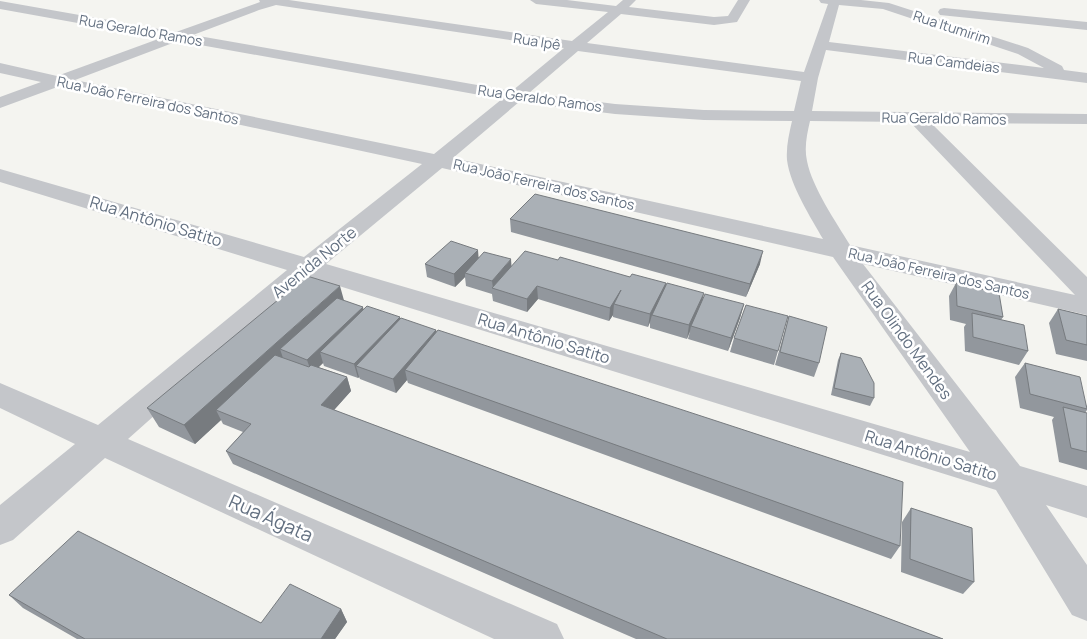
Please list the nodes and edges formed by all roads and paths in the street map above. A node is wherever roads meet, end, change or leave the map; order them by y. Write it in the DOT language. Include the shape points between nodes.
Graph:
graph roads {
  1 [pos="536,0"];
  2 [pos="744,0"];
  3 [pos="832,0"];
  4 [pos="269,2"];
  5 [pos="0,5"];
  6 [pos="624,5"];
  7 [pos="885,6"];
  8 [pos="1087,26"];
  9 [pos="176,37"];
  10 [pos="820,45"];
  11 [pos="576,46"];
  12 [pos="0,68"];
  13 [pos="1071,77"];
  14 [pos="810,78"];
  15 [pos="1087,78"];
  16 [pos="59,80"];
  17 [pos="516,96"];
  18 [pos="0,103"];
  19 [pos="802,116"];
  20 [pos="916,118"];
  21 [pos="1083,122"];
  22 [pos="438,161"];
  23 [pos="0,175"];
  24 [pos="841,251"];
  25 [pos="307,267"];
  26 [pos="1087,292"];
  27 [pos="1087,306"];
  28 [pos="0,395"];
  29 [pos="100,441"];
  30 [pos="1008,478"];
  31 [pos="1087,502"];
  32 [pos="0,528"];
  33 [pos="1087,601"];
  34 [pos="542,639"];
  1 -- 6 [label="street"];
  2 -- 6 [label="street" via="732,19 714,21"];
  3 -- 7 [label="street, Rua Itumirim"];
  3 -- 10 [label="street, Rua Olindo Mendes"];
  4 -- 9 [label="street"];
  4 -- 11 [label="street, Rua Ipê"];
  5 -- 9 [label="street, Rua Geraldo Ramos"];
  6 -- 11 [label="street, Avenida Norte"];
  7 -- 8 [label="street"];
  7 -- 13 [label="street, Rua Itumirim" via="1023,51"];
  9 -- 16 [label="street"];
  9 -- 17 [label="street, Rua Geraldo Ramos"];
  10 -- 13 [label="street, Rua Camdeias"];
  10 -- 14 [label="street, Rua Olindo Mendes"];
  11 -- 14 [label="street, Rua Ipê"];
  11 -- 17 [label="street, Avenida Norte"];
  12 -- 16 [label="street, Rua João Ferreira dos Santos"];
  13 -- 15 [label="street, Rua Camdeias"];
  14 -- 19 [label="street, Rua Olindo Mendes"];
  16 -- 18 [label="street"];
  16 -- 22 [label="street, Rua João Ferreira dos Santos"];
  17 -- 19 [label="street, Rua Geraldo Ramos" via="615,109"];
  17 -- 22 [label="street, Avenida Norte"];
  19 -- 20 [label="street, Rua Geraldo Ramos"];
  19 -- 24 [label="street, Rua Olindo Mendes" via="797,138 798,161 811,198"];
  20 -- 21 [label="street, Rua Geraldo Ramos"];
  20 -- 26 [label="street"];
  22 -- 24 [label="street, Rua João Ferreira dos Santos"];
  22 -- 25 [label="street, Avenida Norte"];
  23 -- 25 [label="street, Rua Antônio Satito"];
  24 -- 27 [label="street, Rua João Ferreira dos Santos"];
  24 -- 30 [label="street, Rua Olindo Mendes"];
  25 -- 29 [label="street, Avenida Norte"];
  25 -- 30 [label="street, Rua Antônio Satito"];
  28 -- 29 [label="street, Rua Ágata"];
  29 -- 32 [label="street, Avenida Norte"];
  29 -- 34 [label="street, Rua Ágata"];
  30 -- 31 [label="street, Rua Antônio Satito"];
  30 -- 33 [label="street, Rua Olindo Mendes"];
}
